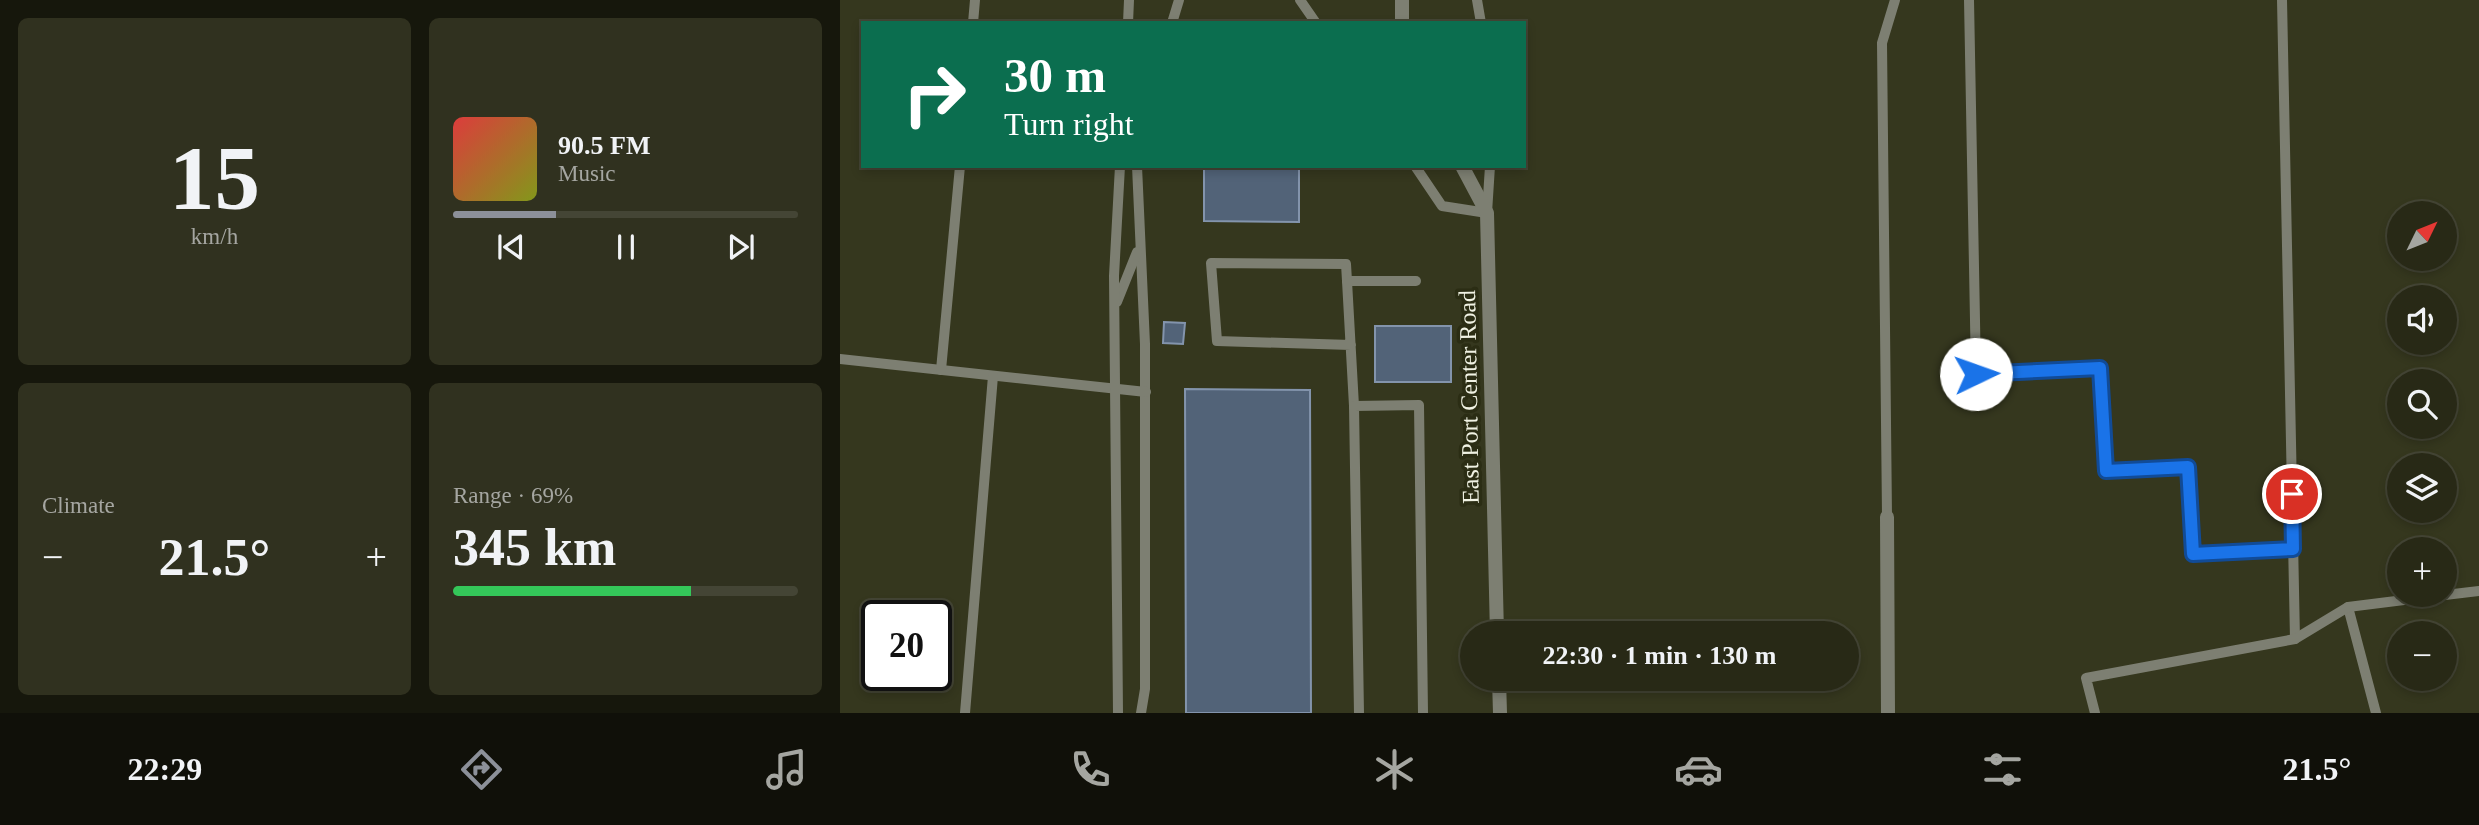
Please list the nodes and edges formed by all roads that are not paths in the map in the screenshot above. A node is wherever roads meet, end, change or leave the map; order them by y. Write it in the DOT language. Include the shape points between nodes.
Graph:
graph roads {
  1 [pos="975,0"];
  2 [pos="1129,0"];
  3 [pos="1180,0"];
  4 [pos="1300,0"];
  5 [pos="1402,0"];
  6 [pos="1477,0"];
  7 [pos="1895,0"];
  8 [pos="1969,0"];
  9 [pos="2282,0"];
  10 [pos="973,21"];
  11 [pos="1128,21"];
  12 [pos="1173,21"];
  13 [pos="1315,21"];
  14 [pos="1402,21"];
  15 [pos="1481,21"];
  16 [pos="960,168"];
  17 [pos="1120,168"];
  18 [pos="1138,168"];
  19 [pos="1416,168"];
  20 [pos="1463,168"];
  21 [pos="1490,168"];
  22 [pos="1487,214"];
  23 [pos="1139,246"];
  24 [pos="1348,281"];
  25 [pos="1416,281"];
  26 [pos="1115,309"];
  27 [pos="1351,345"];
  28 [pos="840,359"];
  29 [pos="941,370"];
  30 [pos="993,376"];
  31 [pos="1115,389"];
  32 [pos="1146,392"];
  33 [pos="1354,406"];
  34 [pos="1887,517"];
  35 [pos="2293,549"];
  36 [pos="2479,591"];
  37 [pos="2457,594"];
  38 [pos="2387,602"];
  39 [pos="2348,607"];
  40 [pos="1497,621"];
  41 [pos="2295,639"];
  42 [pos="1499,691"];
  43 [pos="965,713"];
  44 [pos="1118,713"];
  45 [pos="1141,713"];
  46 [pos="1359,713"];
  47 [pos="1423,713"];
  48 [pos="1500,713"];
  49 [pos="1888,713"];
  50 [pos="2095,713"];
  51 [pos="2376,713"];
  1 -- 10 [label="lane"];
  2 -- 11 [label="lane"];
  3 -- 12 [label="lane"];
  4 -- 13 [label="lane"];
  5 -- 14 [label="street"];
  6 -- 15 [label="lane"];
  7 -- 34 [label="lane" via="1882,43"];
  8 -- 35 [label="lane" via="1976,374 2100,368 2106,471 2188,467 2193,554"];
  9 -- 35 [label="lane"];
  16 -- 29 [label="lane"];
  17 -- 26 [label="lane"];
  18 -- 23 [label="lane"];
  19 -- 22 [label="lane" via="1443,206"];
  20 -- 22 [label="street, East Port Center Road"];
  21 -- 22 [label="lane"];
  22 -- 40 [label="street, East Port Center Road"];
  23 -- 26 [label="lane"];
  23 -- 32 [label="lane"];
  24 -- 25 [label="lane"];
  24 -- 27 [label="lane"];
  24 -- 27 [label="lane" via="1346,264 1211,263 1217,341"];
  26 -- 31 [label="lane"];
  27 -- 33 [label="lane"];
  28 -- 29 [label="lane"];
  29 -- 30 [label="lane"];
  30 -- 31 [label="lane"];
  30 -- 43 [label="lane"];
  31 -- 32 [label="lane"];
  31 -- 44 [label="lane"];
  32 -- 45 [label="lane" via="1145,689"];
  33 -- 46 [label="lane"];
  33 -- 47 [label="lane" via="1419,405"];
  34 -- 49 [label="street"];
  35 -- 41 [label="lane"];
  36 -- 37 [label="lane"];
  38 -- 39 [label="lane"];
  39 -- 41 [label="lane"];
  39 -- 51 [label="lane"];
  41 -- 50 [label="lane" via="2086,678"];
  42 -- 48 [label="street"];
}
